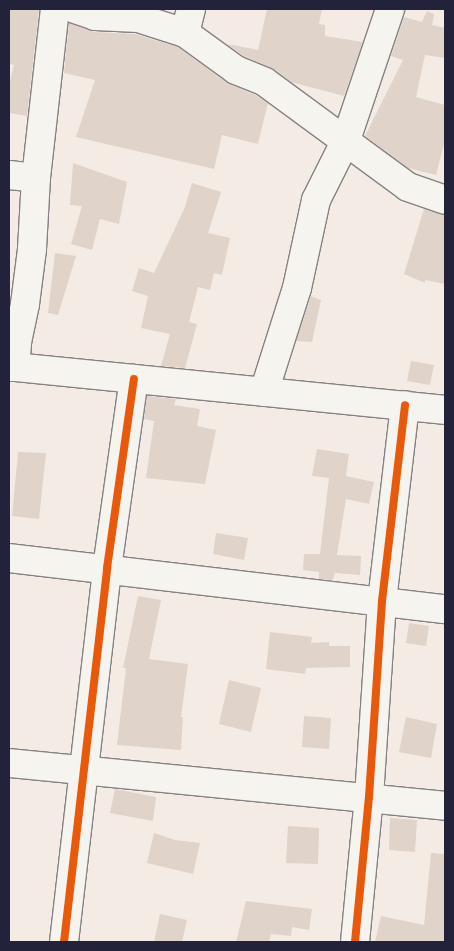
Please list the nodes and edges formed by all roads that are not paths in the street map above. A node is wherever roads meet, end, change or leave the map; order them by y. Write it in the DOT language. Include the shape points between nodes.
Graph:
graph roads {
  1 [pos="55,9"];
  2 [pos="75,9"];
  3 [pos="390,9"];
  4 [pos="188,21"];
  5 [pos="346,140"];
  6 [pos="9,175"];
  7 [pos="36,178"];
  8 [pos="445,200"];
  9 [pos="12,367"];
  10 [pos="134,379"];
  11 [pos="264,392"];
  12 [pos="405,406"];
  13 [pos="445,410"];
  14 [pos="9,558"];
  15 [pos="107,568"];
  16 [pos="382,601"];
  17 [pos="445,609"];
  18 [pos="9,763"];
  19 [pos="82,772"];
  20 [pos="369,797"];
  21 [pos="445,806"];
  22 [pos="64,942"];
  23 [pos="355,942"];
  1 -- 7 [label="street"];
  2 -- 4 [label="street" via="95,16"];
  3 -- 5 [label="street"];
  4 -- 5 [label="street" via="236,70 265,82"];
  5 -- 8 [label="street" via="408,187"];
  5 -- 11 [label="street" via="316,200 297,288"];
  6 -- 7 [label="street"];
  7 -- 9 [label="street" via="32,249"];
  9 -- 10 [label="street"];
  10 -- 11 [label="street"];
  10 -- 15 [label="street"];
  11 -- 12 [label="street"];
  12 -- 13 [label="street"];
  12 -- 16 [label="street"];
  14 -- 15 [label="street"];
  15 -- 16 [label="street"];
  15 -- 19 [label="street"];
  16 -- 17 [label="street"];
  16 -- 20 [label="street"];
  18 -- 19 [label="street"];
  19 -- 20 [label="street"];
  19 -- 22 [label="street"];
  20 -- 21 [label="street"];
  20 -- 23 [label="street"];
}
